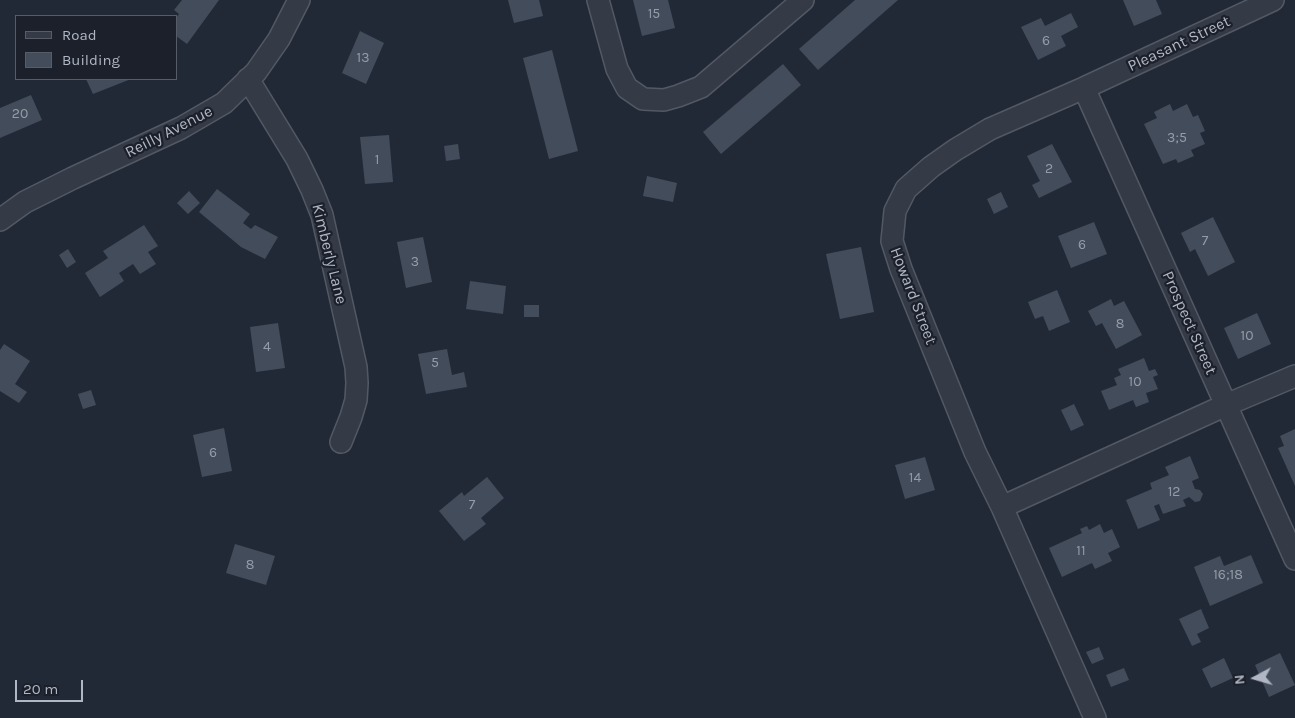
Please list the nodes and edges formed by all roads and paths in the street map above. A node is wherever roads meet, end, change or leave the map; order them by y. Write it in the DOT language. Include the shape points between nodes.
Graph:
graph roads {
  1 [pos="299,0"];
  2 [pos="598,0"];
  3 [pos="803,0"];
  4 [pos="1273,0"];
  5 [pos="248,79"];
  6 [pos="1084,88"];
  7 [pos="0,220"];
  8 [pos="1295,376"];
  9 [pos="1226,405"];
  10 [pos="341,442"];
  11 [pos="1002,507"];
  12 [pos="1295,559"];
  13 [pos="1095,718"];
  1 -- 5 [label="street, Reilly Avenue" via="279,39"];
  2 -- 3 [label="street" via="617,69 627,88 643,99 664,100 701,87"];
  4 -- 6 [label="street, Pleasant Street"];
  5 -- 7 [label="street, Reilly Avenue" via="224,103 181,128 72,178 25,202"];
  5 -- 10 [label="street, Kimberly Lane" via="297,159 322,216 356,367 356,400"];
  6 -- 9 [label="street, Prospect Street"];
  6 -- 11 [label="street, Howard Street" via="990,128 955,150 906,189 895,211 892,240 901,269 975,452"];
  8 -- 9 [label="street"];
  9 -- 11 [label="street"];
  9 -- 12 [label="street, Prospect Street"];
  11 -- 13 [label="street, Howard Street"];
}
